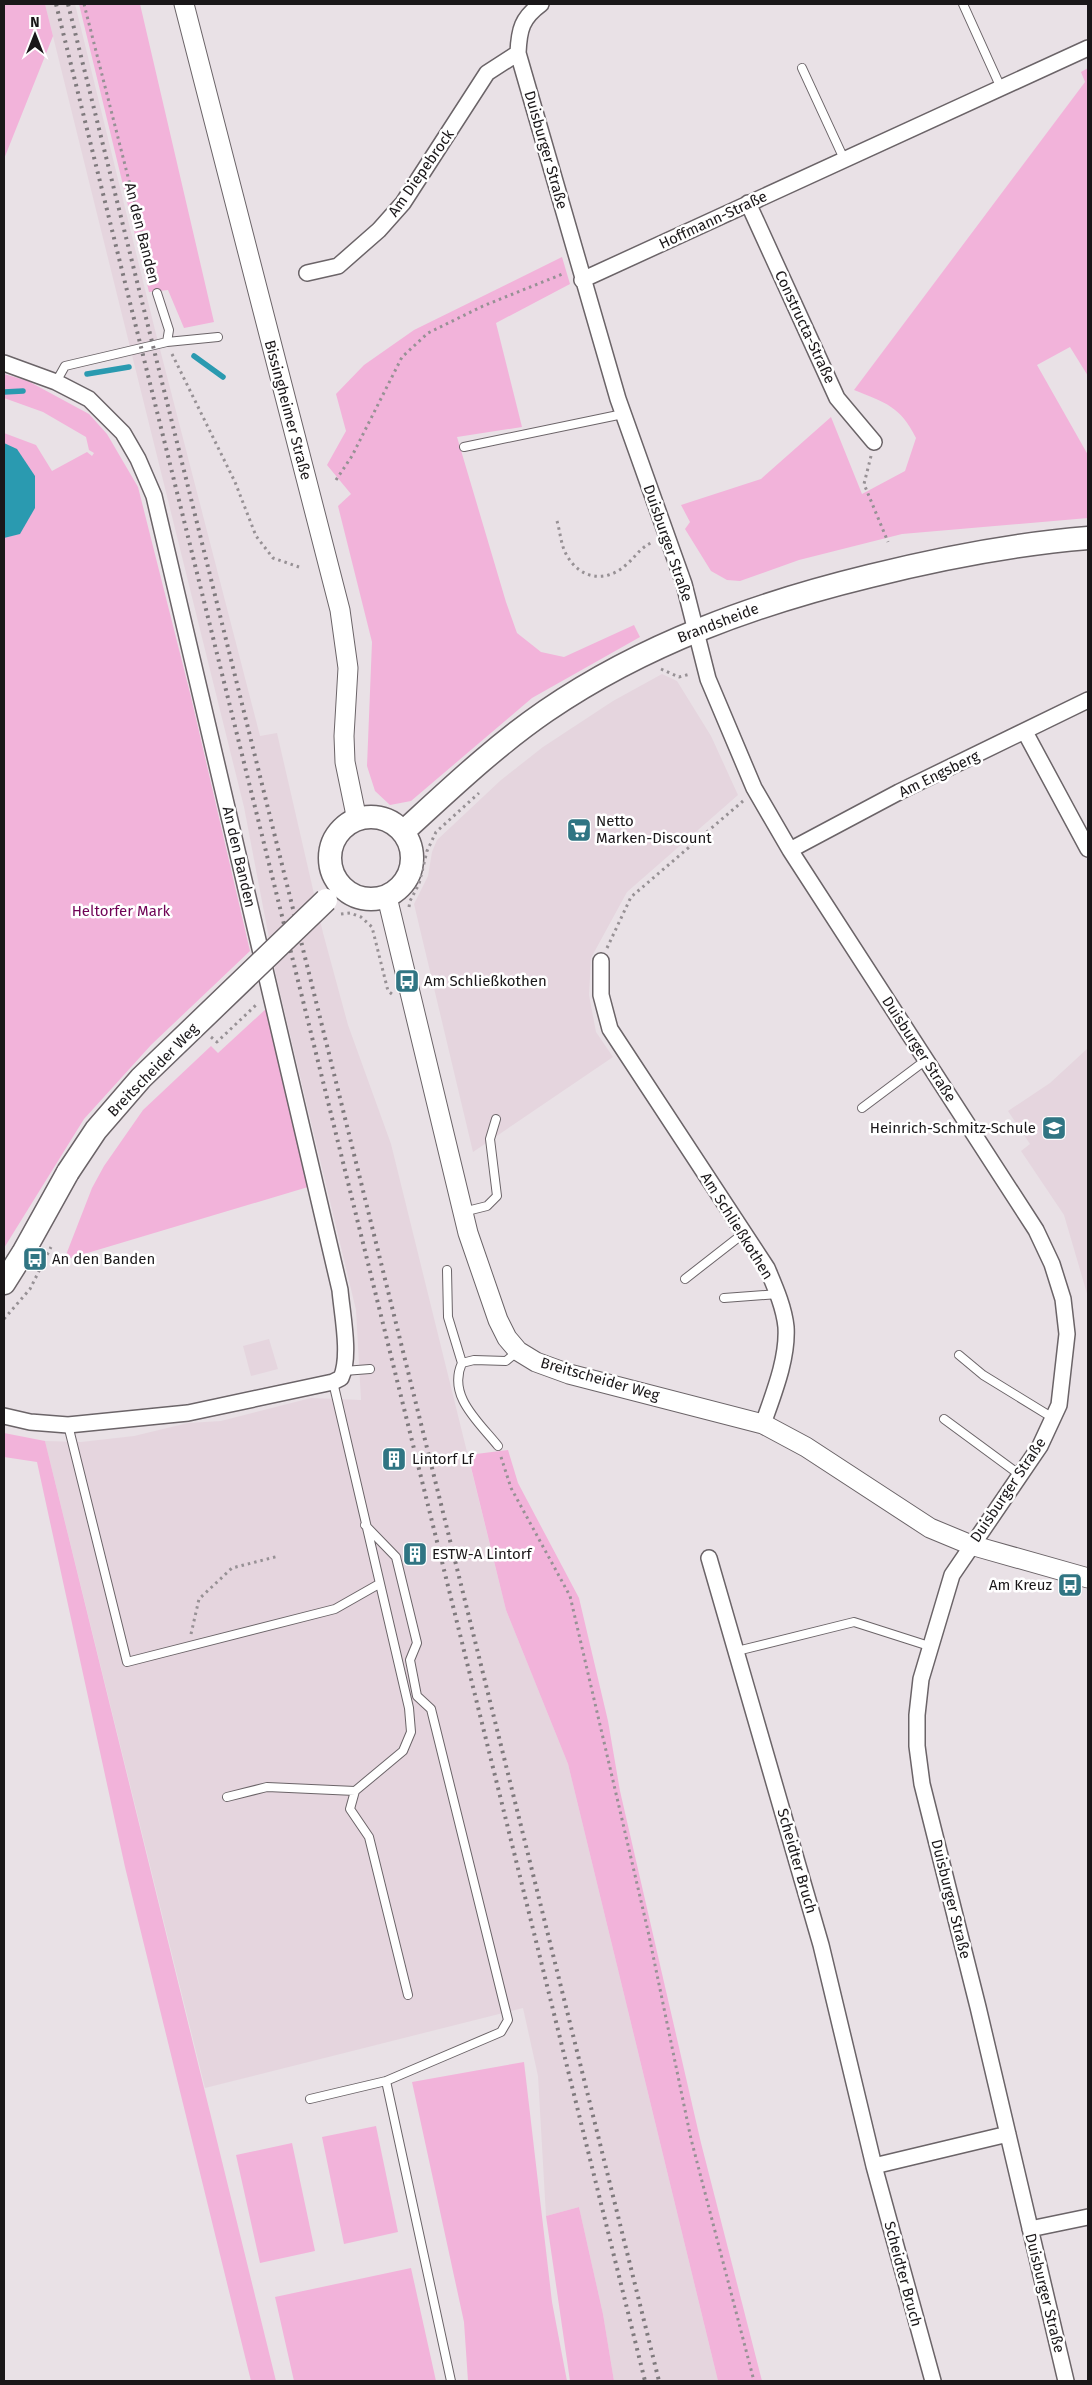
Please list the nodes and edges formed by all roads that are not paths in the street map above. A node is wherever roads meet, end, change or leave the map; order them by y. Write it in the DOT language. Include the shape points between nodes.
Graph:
graph roads {
  1 [pos="184,4"];
  2 [pos="962,4"];
  3 [pos="533,6"];
  4 [pos="1088,48"];
  5 [pos="518,53"];
  6 [pos="802,68"];
  7 [pos="1001,88"];
  8 [pos="844,159"];
  9 [pos="748,203"];
  10 [pos="307,273"];
  11 [pos="580,274"];
  12 [pos="157,293"];
  13 [pos="218,337"];
  14 [pos="167,342"];
  15 [pos="4,363"];
  16 [pos="56,382"];
  17 [pos="623,414"];
  18 [pos="874,442"];
  19 [pos="464,446"];
  20 [pos="1088,538"];
  21 [pos="697,629"];
  22 [pos="1088,700"];
  23 [pos="1025,732"];
  24 [pos="357,820"];
  25 [pos="403,832"];
  26 [pos="1088,849"];
  27 [pos="790,850"];
  28 [pos="387,896"];
  29 [pos="334,901"];
  30 [pos="602,962"];
  31 [pos="926,1060"];
  32 [pos="862,1108"];
  33 [pos="496,1118"];
  34 [pos="463,1212"];
  35 [pos="744,1234"];
  36 [pos="447,1270"];
  37 [pos="685,1279"];
  38 [pos="778,1294"];
  39 [pos="11,1296"];
  40 [pos="724,1298"];
  41 [pos="518,1351"];
  42 [pos="959,1355"];
  43 [pos="462,1363"];
  44 [pos="370,1369"];
  45 [pos="344,1371"];
  46 [pos="333,1382"];
  47 [pos="4,1416"];
  48 [pos="1053,1418"];
  49 [pos="944,1419"];
  50 [pos="763,1424"];
  51 [pos="68,1425"];
  52 [pos="498,1446"];
  53 [pos="1020,1475"];
  54 [pos="365,1526"];
  55 [pos="971,1546"];
  56 [pos="709,1558"];
  57 [pos="1088,1578"];
  58 [pos="379,1584"];
  59 [pos="929,1646"];
  60 [pos="738,1651"];
  61 [pos="355,1791"];
  62 [pos="227,1796"];
  63 [pos="408,1995"];
  64 [pos="386,2081"];
  65 [pos="310,2099"];
  66 [pos="1008,2134"];
  67 [pos="874,2166"];
  68 [pos="1088,2217"];
  69 [pos="1030,2229"];
  70 [pos="451,2381"];
  71 [pos="933,2381"];
  72 [pos="1066,2381"];
  1 -- 24 [label="street, Bissingheimer Straße" via="340,610 348,668 345,762"];
  2 -- 7 [label="lane"];
  3 -- 5 [label="street, Duisburger Straße" via="518,32"];
  4 -- 7 [label="street, Hoffmann-Straße"];
  5 -- 10 [label="street, Am Diepebrock" via="487,73 403,203 379,230 338,266"];
  5 -- 11 [label="street, Duisburger Straße"];
  6 -- 8 [label="lane"];
  7 -- 8 [label="street, Hoffmann-Straße"];
  8 -- 9 [label="street, Hoffmann-Straße"];
  9 -- 11 [label="street, Hoffmann-Straße"];
  9 -- 18 [label="street, Constructa-Straße" via="837,398"];
  11 -- 17 [label="street, Duisburger Straße"];
  12 -- 14 [label="lane, An den Banden" via="169,330"];
  13 -- 14 [label="lane"];
  14 -- 16 [label="lane" via="65,366"];
  15 -- 16 [label="street, An den Banden"];
  16 -- 45 [label="street, An den Banden" via="90,399 123,433 154,496 340,1290"];
  17 -- 19 [label="lane"];
  17 -- 21 [label="street, Duisburger Straße" via="668,537"];
  20 -- 21 [label="main road, Brandsheide" via="988,549 916,564 826,587"];
  21 -- 25 [label="main road, Brandsheide" via="657,659 587,685 540,716 504,741"];
  21 -- 27 [label="street, Duisburger Straße" via="705,669 757,796"];
  22 -- 23 [label="street, Am Engsberg"];
  23 -- 26 [label="street"];
  23 -- 27 [label="street, Am Engsberg" via="899,792"];
  24 -- 25 [label="main road" via="382,819"];
  24 -- 29 [label="main road" via="344,828 334,841 330,856"];
  25 -- 28 [label="main road" via="410,843 412,868 399,889"];
  27 -- 31 [label="street, Duisburger Straße"];
  28 -- 29 [label="main road"];
  28 -- 34 [label="street, Breitscheider Weg"];
  29 -- 39 [label="main road, Breitscheider Weg, bridge" via="142,1078 96,1130 68,1172 23,1253"];
  30 -- 35 [label="street, Am Schließkothen" via="600,995 610,1029"];
  31 -- 32 [label="lane"];
  31 -- 48 [label="street, Duisburger Straße" via="1036,1230 1052,1264 1063,1299 1067,1334 1059,1405"];
  33 -- 34 [label="lane" via="490,1139 497,1196 487,1206"];
  34 -- 41 [label="street, Breitscheider Weg" via="498,1320"];
  35 -- 37 [label="lane"];
  35 -- 38 [label="street, Am Schließkothen" via="767,1268"];
  36 -- 43 [label="lane" via="448,1317"];
  38 -- 40 [label="lane"];
  38 -- 50 [label="street, Am Schließkothen" via="786,1327 783,1354"];
  41 -- 43 [label="lane" via="506,1361"];
  41 -- 50 [label="street, Breitscheider Weg" via="536,1362 569,1374"];
  42 -- 48 [label="lane" via="983,1375"];
  43 -- 52 [label="lane" via="457,1374 460,1399"];
  44 -- 45 [label="lane"];
  45 -- 46 [label="street" via="342,1378"];
  46 -- 51 [label="street" via="188,1413"];
  46 -- 54 [label="lane"];
  47 -- 51 [label="street"];
  48 -- 53 [label="street, Duisburger Straße" via="1040,1446"];
  49 -- 53 [label="lane"];
  50 -- 55 [label="street, Breitscheider Weg" via="806,1447 930,1528"];
  51 -- 58 [label="lane" via="127,1662 335,1610"];
  53 -- 55 [label="street, Duisburger Straße"];
  54 -- 58 [label="lane"];
  54 -- 64 [label="lane" via="396,1557 417,1643 410,1660 417,1696 432,1709 508,2020 501,2032"];
  55 -- 57 [label="street, Breitscheider Weg"];
  55 -- 59 [label="street, Duisburger Straße" via="952,1575"];
  56 -- 60 [label="street, Scheidter Bruch"];
  58 -- 61 [label="lane" via="409,1708 411,1732 403,1751"];
  59 -- 60 [label="lane" via="854,1622"];
  59 -- 66 [label="street, Duisburger Straße" via="920,1679 916,1715 922,1784"];
  60 -- 67 [label="street, Scheidter Bruch" via="821,1945"];
  61 -- 62 [label="lane" via="267,1787"];
  61 -- 63 [label="lane" via="350,1809 369,1837"];
  64 -- 65 [label="lane"];
  64 -- 70 [label="lane"];
  66 -- 67 [label="street"];
  66 -- 69 [label="street, Duisburger Straße"];
  67 -- 71 [label="street, Scheidter Bruch"];
  68 -- 69 [label="street"];
  69 -- 72 [label="street, Duisburger Straße"];
}
